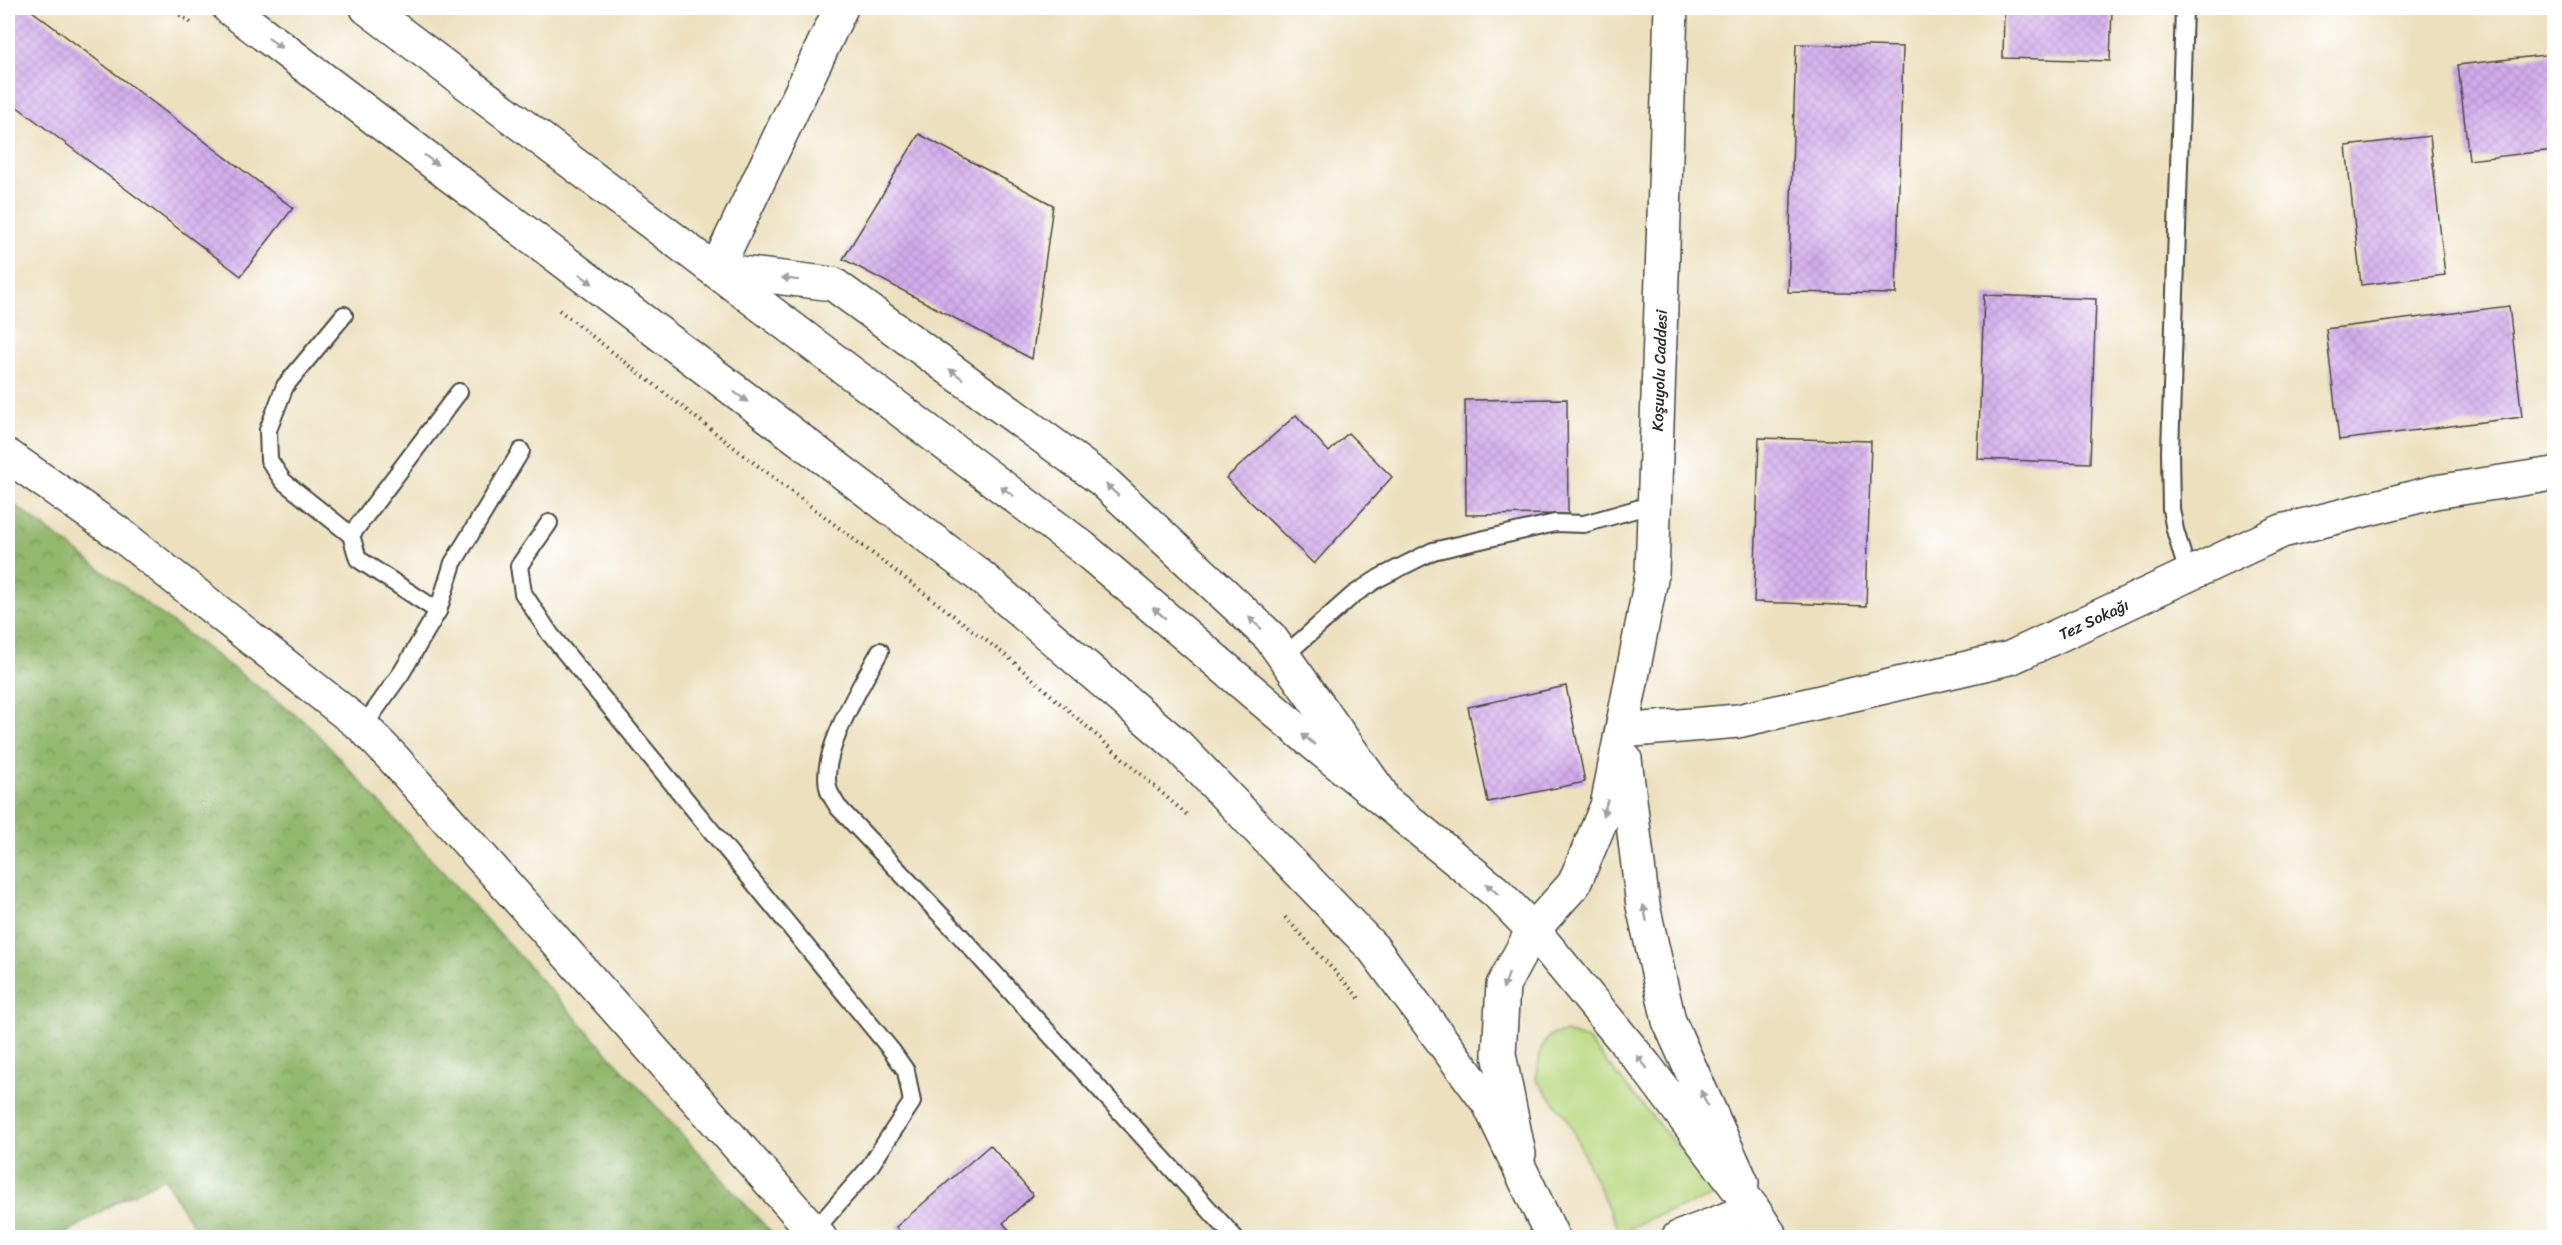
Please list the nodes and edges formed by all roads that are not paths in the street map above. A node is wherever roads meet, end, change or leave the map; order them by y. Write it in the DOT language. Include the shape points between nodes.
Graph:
graph roads {
  1 [pos="229,8"];
  2 [pos="367,8"];
  3 [pos="841,8"];
  4 [pos="1671,8"];
  5 [pos="2184,8"];
  6 [pos="716,270"];
  7 [pos="344,315"];
  8 [pos="459,392"];
  9 [pos="521,451"];
  10 [pos="8,456"];
  11 [pos="2554,474"];
  12 [pos="1654,504"];
  13 [pos="549,523"];
  14 [pos="351,535"];
  15 [pos="2188,574"];
  16 [pos="438,611"];
  17 [pos="880,651"];
  18 [pos="1284,657"];
  19 [pos="363,728"];
  20 [pos="1622,731"];
  21 [pos="1389,805"];
  22 [pos="1533,930"];
  23 [pos="1523,1175"];
  24 [pos="1753,1209"];
  25 [pos="817,1234"];
  26 [pos="1235,1238"];
  27 [pos="1552,1238"];
  28 [pos="1678,1238"];
  29 [pos="1772,1238"];
  30 [pos="1784,1238"];
  1 -- 23 [label="street, one-way" via="980,576 1179,746 1373,948 1489,1104"];
  2 -- 6 [label="street"];
  3 -- 6 [label="street"];
  4 -- 12 [label="street, Koşuyolu Caddesi"];
  5 -- 15 [label="lane" via="2170,452 2171,509"];
  18 -- 6 [label="street, one-way" via="1270,637 1102,480 833,284"];
  21 -- 6 [label="street, one-way" via="1082,547"];
  7 -- 14 [label="lane" via="285,386 268,430 269,460 283,481"];
  8 -- 14 [label="lane"];
  9 -- 16 [label="lane" via="453,563"];
  10 -- 19 [label="street" via="121,535"];
  11 -- 15 [label="street, Tez Sokağı" via="2435,492 2282,531"];
  12 -- 18 [label="lane" via="1584,524 1555,523 1433,551 1353,595"];
  12 -- 20 [label="street, Koşuyolu Caddesi" via="1652,573"];
  13 -- 25 [label="lane" via="519,566 523,593 539,618 906,1071 912,1102 868,1169"];
  14 -- 16 [label="lane" via="358,559"];
  15 -- 20 [label="street, Tez Sokağı" via="2010,658 1738,721"];
  16 -- 19 [label="lane"];
  17 -- 26 [label="lane" via="841,724 827,766 829,790 838,807"];
  18 -- 21 [label="street"];
  19 -- 25 [label="street"];
  20 -- 22 [label="street, Koşuyolu Caddesi, one-way" via="1607,806 1574,884"];
  24 -- 20 [label="street, one-way" via="1669,1021 1643,906"];
  22 -- 21 [label="street, one-way" via="1496,892"];
  22 -- 23 [label="street, Koşuyolu Caddesi, one-way" via="1503,985 1500,1042"];
  24 -- 22 [label="street, one-way" via="1647,1068"];
  23 -- 27 [label="street"];
  24 -- 28 [label="street"];
  24 -- 29 [label="street"];
  24 -- 30 [label="street"];
}
